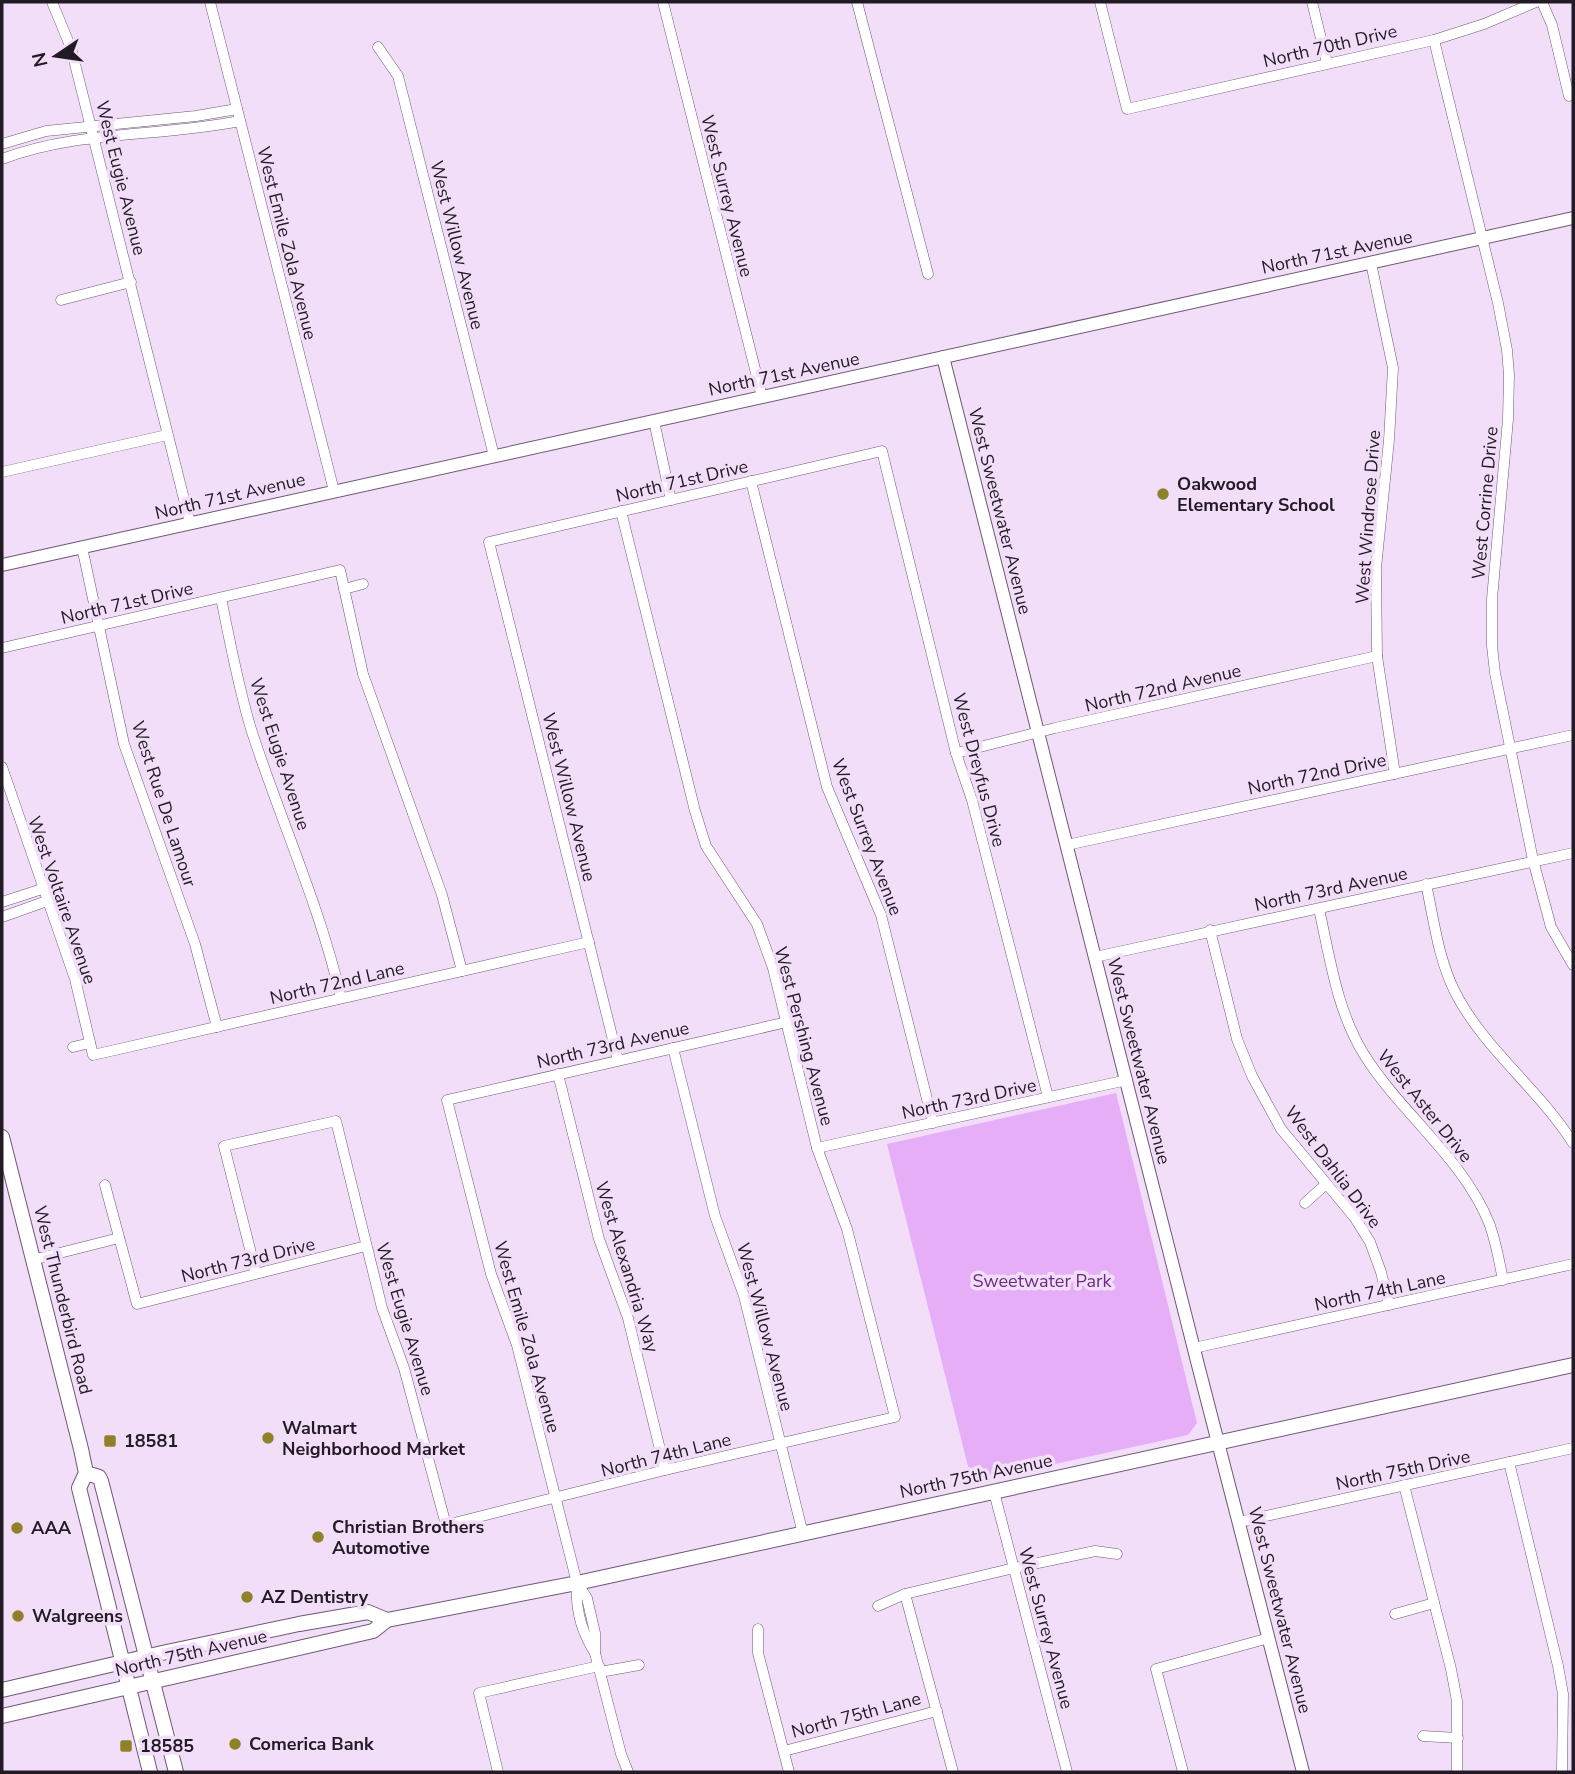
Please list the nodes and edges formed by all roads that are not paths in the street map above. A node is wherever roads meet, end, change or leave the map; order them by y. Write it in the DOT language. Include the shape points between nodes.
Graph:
graph roads {
  1 [pos="52,2"];
  2 [pos="210,2"];
  3 [pos="663,2"];
  4 [pos="858,2"];
  5 [pos="1100,2"];
  6 [pos="1312,2"];
  7 [pos="1536,2"];
  8 [pos="1542,2"];
  9 [pos="1434,40"];
  10 [pos="378,47"];
  11 [pos="1327,63"];
  12 [pos="1571,96"];
  13 [pos="237,109"];
  14 [pos="240,121"];
  15 [pos="91,126"];
  16 [pos="94,138"];
  17 [pos="2,144"];
  18 [pos="2,159"];
  19 [pos="1573,218"];
  20 [pos="1483,238"];
  21 [pos="1371,263"];
  22 [pos="928,274"];
  23 [pos="131,282"];
  24 [pos="61,300"];
  25 [pos="943,357"];
  26 [pos="762,397"];
  27 [pos="654,421"];
  28 [pos="167,435"];
  29 [pos="882,451"];
  30 [pos="494,456"];
  31 [pos="2,472"];
  32 [pos="751,481"];
  33 [pos="334,491"];
  34 [pos="671,500"];
  35 [pos="621,511"];
  36 [pos="190,523"];
  37 [pos="489,542"];
  38 [pos="82,547"];
  39 [pos="2,565"];
  40 [pos="363,584"];
  41 [pos="344,589"];
  42 [pos="221,598"];
  43 [pos="99,626"];
  44 [pos="2,648"];
  45 [pos="1377,656"];
  46 [pos="1038,732"];
  47 [pos="1573,735"];
  48 [pos="1510,749"];
  49 [pos="956,753"];
  50 [pos="2,768"];
  51 [pos="1395,774"];
  52 [pos="1067,845"];
  53 [pos="1573,853"];
  54 [pos="1533,860"];
  55 [pos="1426,884"];
  56 [pos="42,889"];
  57 [pos="47,901"];
  58 [pos="2,902"];
  59 [pos="1319,909"];
  60 [pos="2,917"];
  61 [pos="1210,930"];
  62 [pos="589,942"];
  63 [pos="1095,957"];
  64 [pos="1573,965"];
  65 [pos="462,971"];
  66 [pos="341,998"];
  67 [pos="787,1022"];
  68 [pos="217,1027"];
  69 [pos="90,1043"];
  70 [pos="73,1047"];
  71 [pos="673,1048"];
  72 [pos="93,1055"];
  73 [pos="618,1060"];
  74 [pos="558,1074"];
  75 [pos="1126,1080"];
  76 [pos="1048,1097"];
  77 [pos="447,1100"];
  78 [pos="933,1122"];
  79 [pos="2,1137"];
  80 [pos="1573,1143"];
  81 [pos="817,1148"];
  82 [pos="105,1185"];
  83 [pos="1325,1185"];
  84 [pos="1305,1203"];
  85 [pos="119,1238"];
  86 [pos="366,1245"];
  87 [pos="32,1260"];
  88 [pos="1573,1264"];
  89 [pos="256,1273"];
  90 [pos="1503,1280"];
  91 [pos="1389,1305"];
  92 [pos="1194,1348"];
  93 [pos="1573,1365"];
  94 [pos="895,1417"];
  95 [pos="1219,1442"];
  96 [pos="781,1443"];
  97 [pos="1573,1448"];
  98 [pos="1509,1462"];
  99 [pos="665,1470"];
  100 [pos="86,1473"];
  101 [pos="1404,1485"];
  102 [pos="994,1492"];
  103 [pos="555,1499"];
  104 [pos="1239,1522"];
  105 [pos="446,1525"];
  106 [pos="803,1534"];
  107 [pos="1117,1554"];
  108 [pos="1014,1568"];
  109 [pos="577,1583"];
  110 [pos="905,1594"];
  111 [pos="1434,1603"];
  112 [pos="878,1606"];
  113 [pos="1395,1614"];
  114 [pos="387,1620"];
  115 [pos="758,1629"];
  116 [pos="1269,1638"];
  117 [pos="146,1657"];
  118 [pos="121,1663"];
  119 [pos="639,1665"];
  120 [pos="599,1669"];
  121 [pos="152,1681"];
  122 [pos="128,1687"];
  123 [pos="2,1690"];
  124 [pos="937,1711"];
  125 [pos="2,1716"];
  126 [pos="1423,1736"];
  127 [pos="1458,1738"];
  128 [pos="784,1751"];
  129 [pos="150,1772"];
  130 [pos="176,1772"];
  131 [pos="498,1772"];
  132 [pos="628,1772"];
  133 [pos="789,1772"];
  134 [pos="953,1772"];
  135 [pos="1068,1772"];
  136 [pos="1183,1772"];
  137 [pos="1303,1772"];
  138 [pos="1457,1772"];
  139 [pos="1562,1772"];
  1 -- 15 [label="street, West Eugie Avenue" via="71,48"];
  2 -- 13 [label="street, West Emile Zola Avenue"];
  3 -- 26 [label="street, West Surrey Avenue"];
  4 -- 22 [label="street"];
  5 -- 11 [label="street, North 70th Drive" via="1127,109"];
  6 -- 11 [label="street"];
  7 -- 9 [label="street, North 70th Drive"];
  8 -- 12 [label="street"];
  9 -- 11 [label="street, North 70th Drive"];
  9 -- 20 [label="street, West Corrine Drive"];
  10 -- 30 [label="street, West Willow Avenue" via="398,76"];
  13 -- 14 [label="street, West Emile Zola Avenue"];
  13 -- 15 [label="street"];
  14 -- 16 [label="street"];
  14 -- 33 [label="street, West Emile Zola Avenue"];
  15 -- 16 [label="street, West Eugie Avenue"];
  15 -- 17 [label="street" via="46,131"];
  16 -- 18 [label="street" via="44,145"];
  16 -- 23 [label="street, West Eugie Avenue"];
  19 -- 20 [label="street, North 71st Avenue"];
  20 -- 21 [label="street, North 71st Avenue"];
  20 -- 48 [label="street, West Corrine Drive" via="1509,375 1491,624"];
  21 -- 25 [label="street, North 71st Avenue"];
  21 -- 45 [label="street, West Windrose Drive" via="1393,368 1376,568"];
  23 -- 24 [label="street, West Eugie Avenue"];
  23 -- 28 [label="street, West Eugie Avenue"];
  25 -- 26 [label="street, North 71st Avenue"];
  25 -- 46 [label="street, West Sweetwater Avenue"];
  26 -- 27 [label="street, North 71st Avenue"];
  27 -- 30 [label="street, North 71st Avenue"];
  27 -- 34 [label="street"];
  28 -- 31 [label="street"];
  28 -- 36 [label="street, West Eugie Avenue"];
  29 -- 32 [label="street, North 71st Drive"];
  29 -- 49 [label="street, West Dreyfus Drive"];
  30 -- 33 [label="street, North 71st Avenue"];
  32 -- 34 [label="street, North 71st Drive"];
  32 -- 78 [label="street, West Surrey Avenue" via="827,787 881,915"];
  33 -- 36 [label="street, North 71st Avenue"];
  34 -- 35 [label="street, North 71st Drive"];
  35 -- 37 [label="street, North 71st Drive"];
  35 -- 67 [label="street, West Pershing Avenue" via="706,846 757,924"];
  36 -- 38 [label="street, North 71st Avenue"];
  37 -- 62 [label="street, West Willow Avenue"];
  38 -- 39 [label="street, North 71st Avenue"];
  38 -- 43 [label="street, West Rue De Lamour"];
  40 -- 41 [label="street"];
  41 -- 42 [label="street, North 71st Drive" via="340,570"];
  41 -- 65 [label="street" via="363,674 442,895"];
  42 -- 43 [label="street, North 71st Drive"];
  42 -- 66 [label="street, West Eugie Avenue" via="245,708 317,912"];
  43 -- 44 [label="street, North 71st Drive"];
  43 -- 68 [label="street, West Rue De Lamour" via="124,744 198,955"];
  45 -- 46 [label="street, North 72nd Avenue"];
  45 -- 51 [label="street, West Windrose Drive"];
  46 -- 49 [label="street, North 72nd Avenue"];
  46 -- 52 [label="street, West Sweetwater Avenue"];
  47 -- 48 [label="street, North 72nd Drive"];
  48 -- 51 [label="street, North 72nd Drive"];
  48 -- 54 [label="street, West Corrine Drive"];
  49 -- 76 [label="street, West Dreyfus Drive"];
  50 -- 56 [label="street, West Voltaire Avenue"];
  51 -- 52 [label="street, North 72nd Drive"];
  52 -- 63 [label="street, West Sweetwater Avenue"];
  53 -- 54 [label="street, North 73rd Avenue"];
  54 -- 55 [label="street, North 73rd Avenue"];
  54 -- 64 [label="street, West Corrine Drive" via="1551,927"];
  55 -- 59 [label="street, North 73rd Avenue"];
  55 -- 80 [label="street" via="1442,958 1462,1004"];
  56 -- 57 [label="street, West Voltaire Avenue"];
  56 -- 58 [label="street"];
  57 -- 60 [label="street"];
  57 -- 69 [label="street, West Voltaire Avenue" via="75,979"];
  59 -- 61 [label="street, North 73rd Avenue"];
  59 -- 90 [label="street, West Aster Drive" via="1338,993 1353,1035 1375,1071 1476,1197 1489,1222"];
  61 -- 63 [label="street, North 73rd Avenue"];
  61 -- 83 [label="street, West Dahlia Drive" via="1237,1039 1252,1076 1281,1129"];
  62 -- 65 [label="street, North 72nd Lane"];
  62 -- 73 [label="street, West Willow Avenue"];
  63 -- 75 [label="street, West Sweetwater Avenue"];
  65 -- 66 [label="street, North 72nd Lane"];
  66 -- 68 [label="street, North 72nd Lane"];
  67 -- 71 [label="street, North 73rd Avenue"];
  67 -- 81 [label="street, West Pershing Avenue"];
  68 -- 72 [label="street, North 72nd Lane"];
  69 -- 70 [label="street"];
  69 -- 72 [label="street, West Voltaire Avenue"];
  71 -- 73 [label="street, North 73rd Avenue"];
  71 -- 96 [label="street, West Willow Avenue" via="715,1216 744,1296"];
  73 -- 74 [label="street, North 73rd Avenue"];
  74 -- 77 [label="street, North 73rd Avenue"];
  74 -- 99 [label="street, West Alexandria Way" via="599,1239 628,1318"];
  75 -- 76 [label="street, North 73rd Drive"];
  75 -- 92 [label="street, West Sweetwater Avenue"];
  76 -- 78 [label="street, North 73rd Drive"];
  77 -- 103 [label="street, West Emile Zola Avenue" via="491,1274 517,1345"];
  78 -- 81 [label="street, North 73rd Drive"];
  79 -- 87 [label="main road, West Thunderbird Road"];
  81 -- 94 [label="street, West Pershing Avenue" via="847,1229"];
  82 -- 85 [label="street"];
  83 -- 84 [label="street"];
  83 -- 91 [label="street, West Dahlia Drive" via="1370,1242"];
  85 -- 87 [label="street"];
  85 -- 89 [label="street, North 73rd Drive" via="137,1304"];
  86 -- 89 [label="street, North 73rd Drive"];
  86 -- 89 [label="street, West Eugie Avenue" via="336,1121 224,1146"];
  86 -- 105 [label="street, West Eugie Avenue"];
  87 -- 100 [label="main road, West Thunderbird Road"];
  88 -- 90 [label="street, North 74th Lane"];
  90 -- 91 [label="street, North 74th Lane"];
  91 -- 92 [label="street, North 74th Lane"];
  92 -- 95 [label="street, West Sweetwater Avenue"];
  93 -- 95 [label="main road, North 75th Avenue"];
  94 -- 96 [label="street, North 74th Lane"];
  95 -- 102 [label="main road, North 75th Avenue"];
  95 -- 104 [label="street, West Sweetwater Avenue"];
  96 -- 99 [label="street, North 74th Lane"];
  96 -- 106 [label="street, West Willow Avenue"];
  97 -- 98 [label="street, North 75th Drive"];
  98 -- 101 [label="street, North 75th Drive"];
  98 -- 139 [label="street" via="1563,1694"];
  99 -- 103 [label="street, North 74th Lane"];
  100 -- 117 [label="main road, West Thunderbird Road" via="101,1479"];
  100 -- 118 [label="main road, West Thunderbird Road" via="79,1488"];
  101 -- 104 [label="street, North 75th Drive"];
  101 -- 111 [label="street"];
  102 -- 106 [label="main road, North 75th Avenue"];
  102 -- 108 [label="street, West Surrey Avenue"];
  103 -- 105 [label="street, North 74th Lane"];
  103 -- 109 [label="street, West Emile Zola Avenue"];
  104 -- 116 [label="street, West Sweetwater Avenue"];
  106 -- 109 [label="main road, North 75th Avenue"];
  107 -- 108 [label="street" via="1096,1551"];
  108 -- 110 [label="street"];
  108 -- 135 [label="street, West Surrey Avenue"];
  109 -- 114 [label="main road, North 75th Avenue"];
  109 -- 120 [label="street" via="587,1598"];
  110 -- 112 [label="street"];
  110 -- 124 [label="street"];
  111 -- 113 [label="street"];
  111 -- 127 [label="street" via="1457,1701"];
  114 -- 117 [label="main road, North 75th Avenue" via="368,1612"];
  114 -- 121 [label="main road, North 75th Avenue" via="373,1631"];
  115 -- 128 [label="street" via="758,1653"];
  116 -- 136 [label="street" via="1156,1668"];
  116 -- 137 [label="street, West Sweetwater Avenue"];
  117 -- 118 [label="main road, North 75th Avenue"];
  117 -- 121 [label="main road, West Thunderbird Road"];
  118 -- 122 [label="main road, West Thunderbird Road"];
  118 -- 123 [label="main road, North 75th Avenue"];
  119 -- 120 [label="street"];
  120 -- 131 [label="street" via="479,1693"];
  120 -- 132 [label="street"];
  121 -- 122 [label="main road, North 75th Avenue"];
  121 -- 130 [label="main road, West Thunderbird Road"];
  122 -- 125 [label="main road, North 75th Avenue"];
  122 -- 129 [label="main road, West Thunderbird Road"];
  124 -- 128 [label="street, North 75th Lane"];
  124 -- 134 [label="street"];
  126 -- 127 [label="street"];
  127 -- 138 [label="street"];
  128 -- 133 [label="street"];
}
